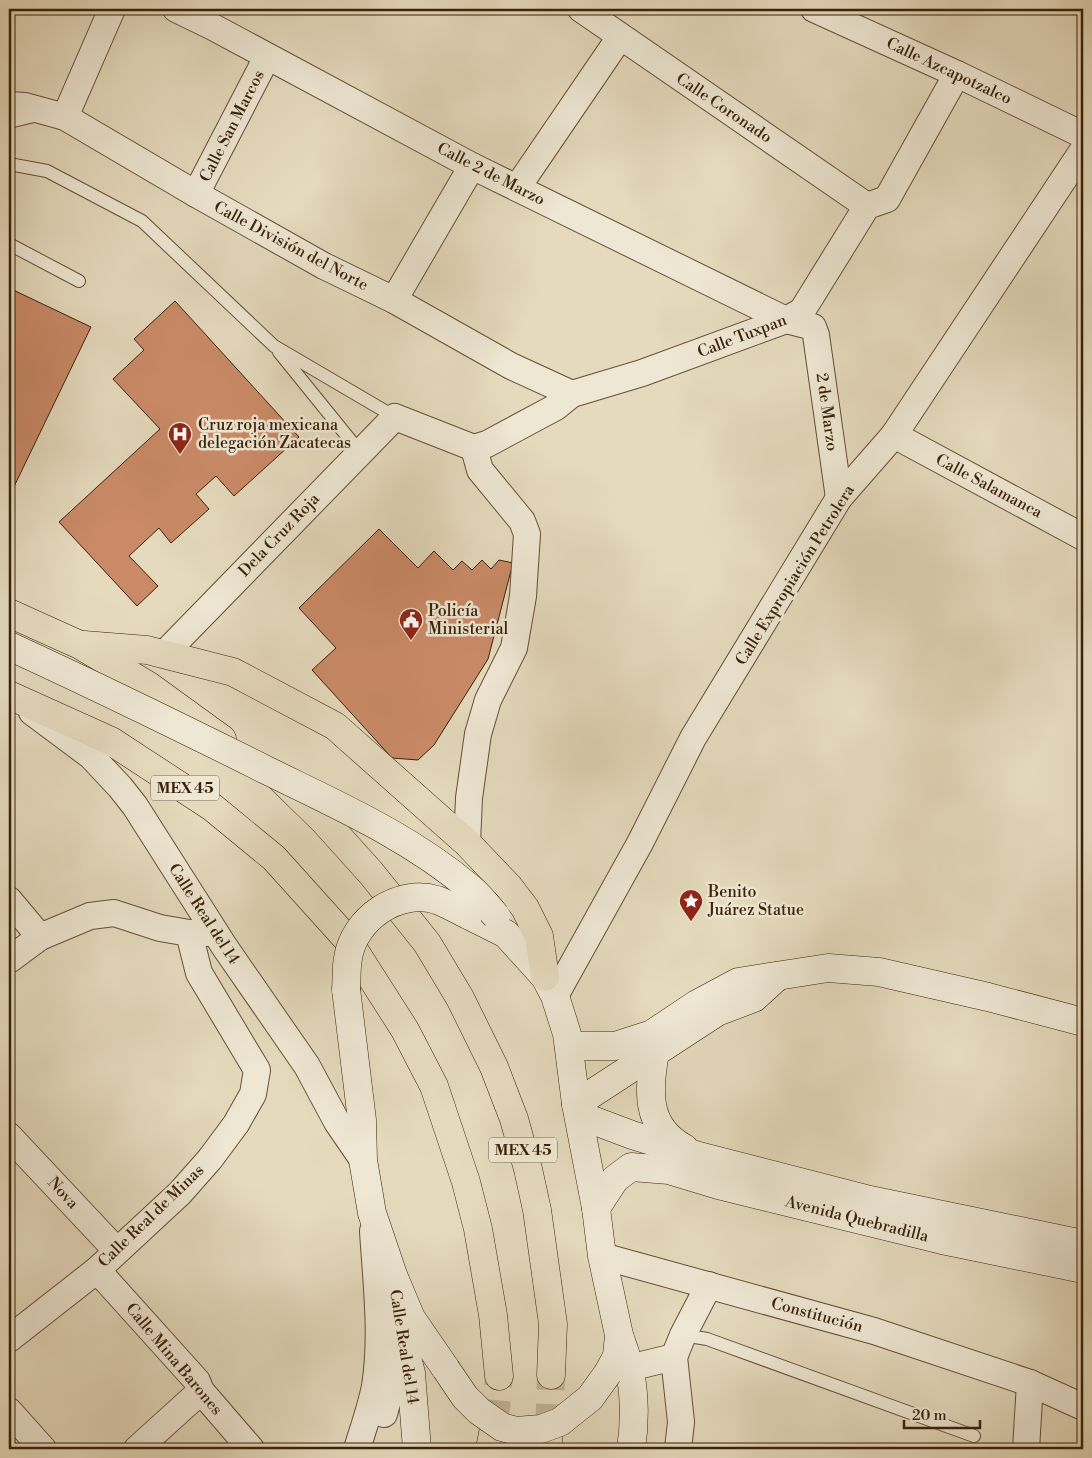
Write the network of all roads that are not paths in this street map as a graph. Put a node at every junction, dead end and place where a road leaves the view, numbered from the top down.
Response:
1 (112, 9) edge
2 (176, 9) edge
3 (581, 9) edge
4 (814, 9) edge
5 (620, 37) junction
6 (267, 57) junction
7 (957, 74) junction
8 (9, 105) edge
9 (57, 115) junction
10 (9, 122) edge
11 (1083, 135) edge
12 (1083, 150) edge
13 (9, 164) edge
14 (472, 166) junction
15 (517, 188) junction
16 (196, 194) junction
17 (867, 206) junction
18 (9, 244) edge
19 (79, 281) dead end
20 (394, 300) junction
21 (786, 320) junction
22 (813, 327) joint
23 (274, 346) junction
24 (572, 394) junction
25 (395, 417) junction
26 (894, 435) junction
27 (474, 448) junction
28 (360, 452) junction
29 (839, 498) junction
30 (1083, 536) edge
31 (9, 613) edge
32 (80, 645) junction
33 (9, 646) edge
34 (164, 654) junction
35 (10, 695) edge
36 (467, 843) junction
37 (9, 900) edge
38 (501, 925) junction
39 (190, 933) junction
40 (216, 934) junction
41 (40, 937) junction
42 (9, 960) edge
43 (779, 975) junction
44 (550, 987) junction
45 (1083, 1022) edge
46 (569, 1046) junction
47 (655, 1051) junction
48 (578, 1110) junction
49 (9, 1136) edge
50 (699, 1156) junction
51 (364, 1160) junction
52 (596, 1208) junction
53 (372, 1213) junction
54 (1083, 1244) edge
55 (117, 1251) junction
56 (602, 1256) junction
57 (1083, 1269) edge
58 (96, 1270) junction
59 (709, 1285) junction
60 (9, 1339) edge
61 (415, 1343) junction
62 (679, 1346) junction
63 (619, 1370) junction
64 (552, 1375) tunnel mouth
65 (499, 1376) tunnel mouth
66 (1030, 1383) junction
67 (201, 1391) junction
68 (1083, 1407) edge
69 (9, 1411) edge
70 (974, 1436) dead end
71 (43, 1449) edge
72 (137, 1449) edge
73 (252, 1449) edge
74 (357, 1449) edge
75 (371, 1449) edge
76 (417, 1449) edge
77 (631, 1449) edge
78 (678, 1449) edge
79 (1026, 1449) edge

1 - 9 street
2 - 6 street, Calle 2 de Marzo
3 - 5 street, Calle Coronado
4 - 7 street, Calle Azcapotzalco
5 - 15 street
5 - 17 street, Calle Coronado
6 - 14 street, Calle 2 de Marzo
6 - 16 street, Calle San Marcos
7 - 11 street, Calle Azcapotzalco
7 - 17 street
8 - 9 street, Calle División del Norte
9 - 10 lane
9 - 16 street, Calle División del Norte
12 - 26 street, Calle Expropiación Petrolera
13 - 23 lane
14 - 15 street, Calle 2 de Marzo
14 - 20 street
15 - 21 street, Calle 2 de Marzo
16 - 20 street, Calle División del Norte
17 - 21 street, Calle Tuxpan
18 - 19 lane
20 - 24 street, Calle División del Norte
21 - 22 street, Calle 2 de Marzo
21 - 24 street, Calle Tuxpan
22 - 29 street, 2 de Marzo
23 - 25 lane
23 - 28 lane
24 - 27 street, Calle Tuxpan
25 - 27 street
25 - 28 street, Dela Cruz Roja
26 - 29 street, Calle Expropiación Petrolera
26 - 30 street, Calle Salamanca
27 - 36 street
28 - 34 street, Dela Cruz Roja
29 - 44 street, Calle Expropiación Petrolera
31 - 32 main road, MEX 45
32 - 34 main road
32 - 64 main road, MEX 45
33 - 38 main road, bridge
34 - 36 main road
35 - 40 street, Calle Real del 14
35 - 65 main road, MEX 45
36 - 44 main road
37 - 41 street
38 - 44 main road
38 - 51 main road, bridge
39 - 40 street
39 - 41 street
39 - 55 street, Calle Real de Minas
40 - 51 street, Calle Real del 14
41 - 42 street
43 - 45 main road
43 - 46 main road
43 - 47 main road
44 - 46 main road
46 - 48 main road
47 - 48 main road
47 - 50 main road
48 - 50 main road, Avenida Quebradilla
48 - 52 main road
49 - 55 street, Nova
50 - 54 main road, Avenida Quebradilla
51 - 53 main road
52 - 56 main road
52 - 57 main road, Avenida Quebradilla
53 - 61 main road
53 - 74 street
55 - 58 street, Calle Real de Minas
56 - 59 street, Constitución
56 - 63 main road
58 - 60 street, Calle Real de Minas
58 - 67 street, Calle Mina Barones
59 - 62 street
59 - 66 street, Constitución
61 - 63 main road, bridge
61 - 75 street
61 - 76 main road, Calle Real del 14
62 - 63 street
62 - 70 lane
62 - 78 street
63 - 77 main road
66 - 68 street, Constitución
66 - 79 street
67 - 72 street
67 - 73 street, Calle Mina Barones
69 - 71 street

